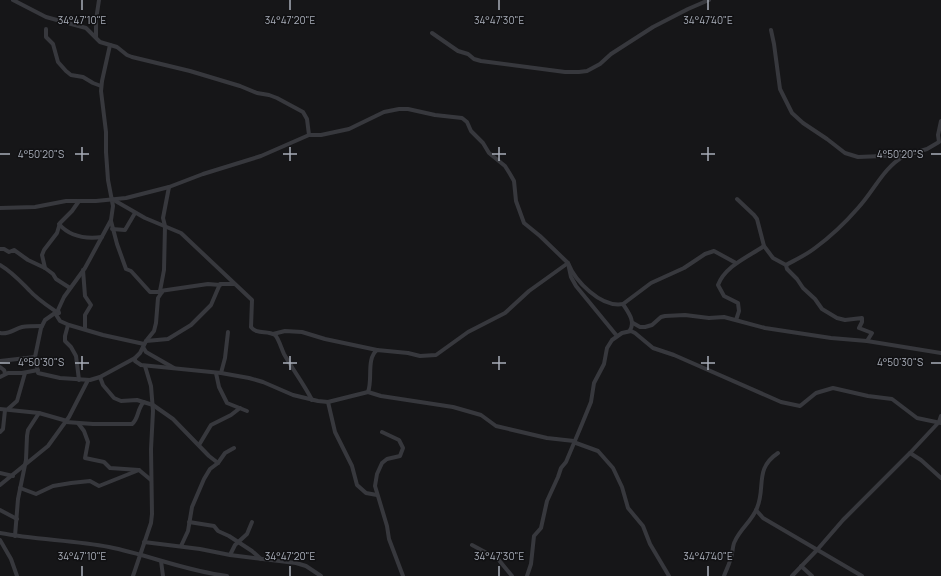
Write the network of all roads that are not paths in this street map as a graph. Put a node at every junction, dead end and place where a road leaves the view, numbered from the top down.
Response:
1 (13, 0) edge
2 (99, 0) edge
3 (709, 0) edge
4 (46, 29) dead end
5 (770, 30) dead end
6 (432, 33) dead end
7 (96, 37) junction
8 (110, 45) junction
9 (101, 86) junction
10 (941, 121) edge
11 (309, 135) junction
12 (906, 154) junction
13 (169, 187) junction
14 (112, 199) junction
15 (738, 199) dead end
16 (79, 201) junction
17 (0, 208) edge
18 (135, 213) junction
19 (111, 220) junction
20 (59, 224) junction
21 (165, 226) junction
22 (112, 228) junction
23 (102, 237) junction
24 (764, 246) junction
25 (0, 250) edge
26 (0, 261) edge
27 (568, 263) junction
28 (736, 263) junction
29 (0, 265) edge
30 (786, 265) junction
31 (45, 268) junction
32 (9, 270) junction
33 (83, 270) junction
34 (234, 284) junction
35 (220, 285) junction
36 (70, 288) junction
37 (161, 292) junction
38 (622, 304) junction
39 (57, 313) junction
40 (736, 320) junction
41 (633, 323) junction
42 (68, 325) junction
43 (42, 326) junction
44 (85, 329) junction
45 (631, 331) junction
46 (0, 332) edge
47 (228, 332) dead end
48 (273, 334) junction
49 (618, 336) junction
50 (868, 341) junction
51 (144, 344) junction
52 (377, 350) junction
53 (941, 353) edge
54 (35, 357) junction
55 (135, 358) junction
56 (0, 360) edge
57 (145, 366) junction
58 (0, 367) edge
59 (175, 368) junction
60 (38, 370) junction
61 (5, 373) junction
62 (25, 373) junction
63 (218, 373) junction
64 (0, 377) edge
65 (100, 377) junction
66 (79, 380) junction
67 (88, 380) junction
68 (368, 392) junction
69 (312, 400) junction
70 (144, 402) junction
71 (328, 402) junction
72 (152, 405) junction
73 (240, 408) junction
74 (0, 409) edge
75 (6, 410) junction
76 (247, 411) dead end
77 (39, 413) junction
78 (941, 416) edge
79 (66, 421) junction
80 (940, 422) edge
81 (78, 423) junction
82 (0, 432) edge
83 (382, 432) dead end
84 (574, 441) junction
85 (199, 445) junction
86 (234, 448) dead end
87 (778, 453) dead end
88 (910, 453) junction
89 (218, 463) junction
90 (25, 466) junction
91 (139, 470) junction
92 (0, 473) edge
93 (12, 476) junction
94 (941, 478) edge
95 (151, 480) junction
96 (0, 485) edge
97 (20, 488) junction
98 (377, 495) junction
99 (0, 510) edge
100 (756, 510) junction
101 (17, 519) junction
102 (190, 522) junction
103 (252, 522) dead end
104 (0, 533) edge
105 (15, 536) junction
106 (0, 540) edge
107 (144, 542) junction
108 (237, 542) junction
109 (472, 545) dead end
110 (180, 546) junction
111 (817, 550) junction
112 (140, 555) junction
113 (230, 555) junction
114 (161, 560) junction
115 (261, 560) junction
116 (801, 566) junction
117 (17, 576) edge
118 (133, 576) edge
119 (163, 576) edge
120 (227, 576) edge
121 (321, 576) edge
122 (402, 576) edge
123 (512, 576) edge
124 (527, 576) edge
125 (668, 576) edge
126 (724, 576) edge
127 (792, 576) edge
128 (812, 576) edge
129 (862, 576) edge

1 - 7 street
2 - 7 street
3 - 6 street
4 - 9 street
5 - 12 street
7 - 8 street
8 - 9 street
8 - 11 street
9 - 14 street
10 - 12 street
11 - 13 street
11 - 27 street
12 - 30 street
13 - 14 street
13 - 21 street
14 - 16 street
14 - 18 street
14 - 19 street
15 - 24 street
16 - 17 street
16 - 20 street
18 - 21 street
18 - 22 street
19 - 22 street
19 - 23 street
20 - 23 street
20 - 31 street
21 - 34 street
21 - 37 street
22 - 37 street
23 - 33 street
24 - 28 street
24 - 30 street
25 - 31 street
26 - 32 street
27 - 38 street
27 - 49 street
27 - 52 street
28 - 38 street
28 - 40 street
29 - 32 street
30 - 50 street
31 - 36 street
32 - 39 street
33 - 36 street
33 - 44 street
34 - 35 street
34 - 48 street
35 - 37 street
35 - 51 street
36 - 39 street
37 - 51 street
38 - 41 street
39 - 42 street
39 - 43 street
40 - 41 street
40 - 50 street
41 - 45 street
42 - 44 street
42 - 66 street
43 - 46 street
43 - 54 street
44 - 51 street
45 - 49 street
45 - 80 street
47 - 63 street
48 - 52 street
48 - 69 street
49 - 84 street
50 - 53 street
51 - 55 street
51 - 59 street
52 - 68 street
54 - 56 street
54 - 60 street
55 - 57 street
55 - 65 street
57 - 59 street
57 - 72 street
58 - 61 street
59 - 63 street
60 - 62 street
60 - 66 street
61 - 62 street
61 - 64 street
62 - 75 street
63 - 69 street
63 - 73 street
65 - 67 street
65 - 70 street
66 - 67 street
67 - 79 street
68 - 71 street
68 - 84 street
69 - 71 street
70 - 72 street
70 - 81 street
71 - 98 street
72 - 85 street
72 - 95 street
73 - 76 street
73 - 85 street
74 - 75 street
75 - 77 street
75 - 82 street
77 - 79 street
77 - 90 street
78 - 80 street
79 - 81 street
79 - 90 street
80 - 88 street
81 - 91 street
83 - 98 street
84 - 124 street
84 - 125 street
85 - 89 street
86 - 89 street
87 - 100 street
88 - 94 street
88 - 111 street
89 - 102 street
90 - 93 street
90 - 97 street
91 - 95 street
91 - 97 street
92 - 93 street
93 - 96 street
95 - 107 street
97 - 101 street
98 - 122 street
99 - 101 street
100 - 111 street
100 - 126 street
101 - 105 street
102 - 108 street
102 - 110 street
103 - 108 street
104 - 105 street
105 - 112 street
106 - 117 street
107 - 110 street
107 - 112 street
108 - 113 street
108 - 115 street
109 - 123 street
110 - 113 street
111 - 116 street
111 - 129 street
112 - 114 street
112 - 118 street
113 - 115 street
114 - 119 street
114 - 120 street
115 - 121 street
116 - 127 street
116 - 128 street

